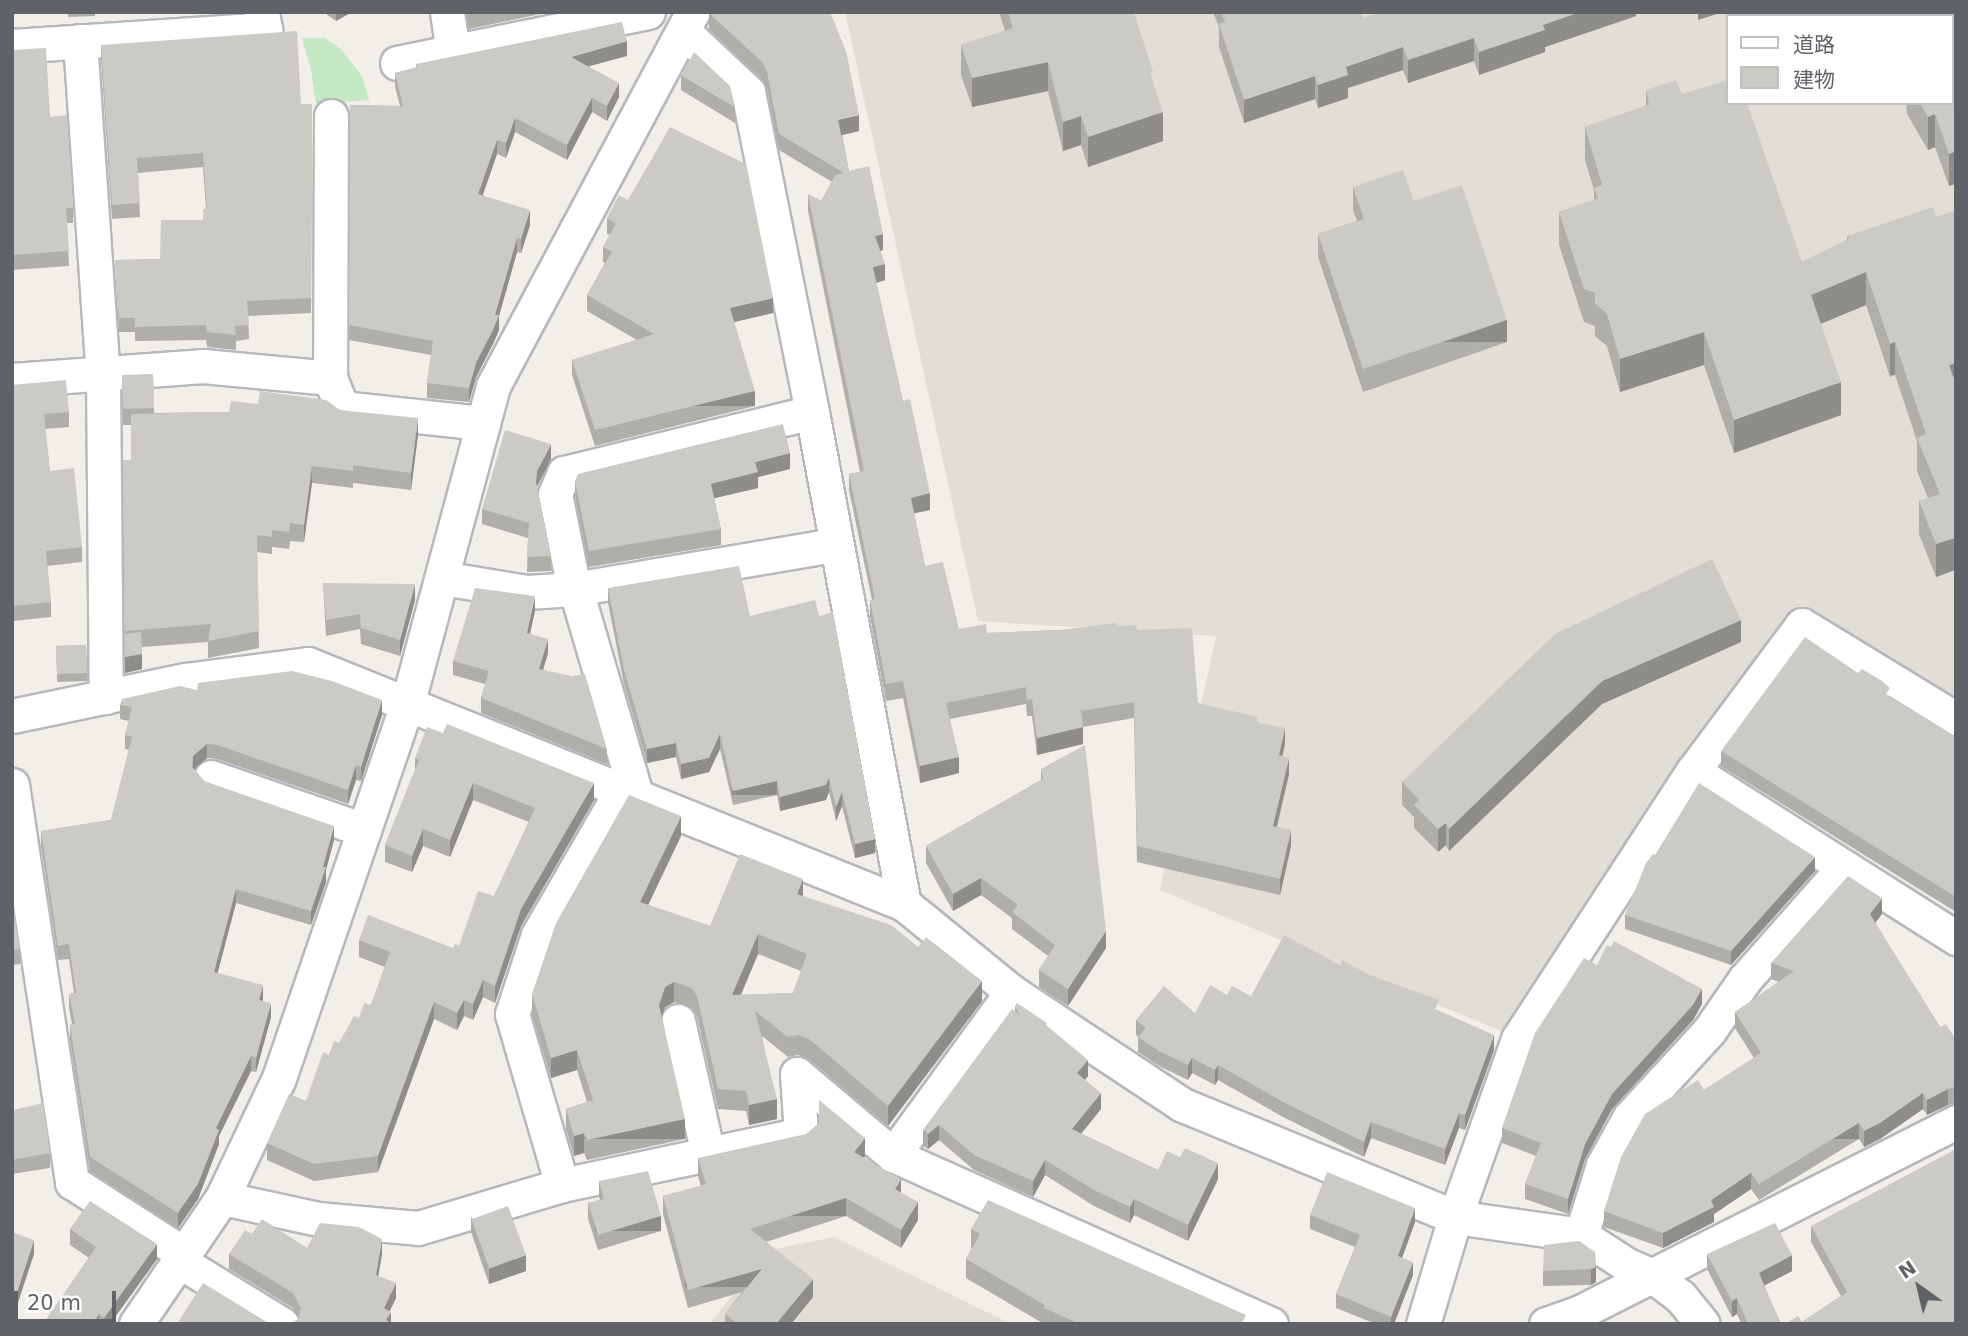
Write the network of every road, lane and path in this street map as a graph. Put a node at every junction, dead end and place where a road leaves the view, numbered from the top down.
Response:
1 (262, 12) edge
2 (447, 12) edge
3 (648, 12) edge
4 (688, 21) edge
5 (80, 41) junction
6 (12, 46) edge
7 (453, 52) junction
8 (397, 63) dead end
9 (331, 116) dead end
10 (103, 375) junction
11 (330, 378) junction
12 (12, 380) edge
13 (812, 412) junction
14 (483, 424) junction
15 (835, 545) junction
16 (442, 578) junction
17 (574, 588) junction
18 (106, 697) junction
19 (407, 705) junction
20 (12, 716) edge
21 (1956, 719) edge
22 (1693, 771) junction
23 (211, 777) dead end
24 (12, 785) edge
25 (629, 794) junction
26 (364, 830) junction
27 (1844, 867) junction
28 (904, 904) junction
29 (1956, 938) edge
30 (1012, 992) junction
31 (678, 1021) dead end
32 (1956, 1122) edge
33 (708, 1154) junction
34 (893, 1154) junction
35 (562, 1185) junction
36 (222, 1198) junction
37 (1455, 1217) junction
38 (1581, 1235) junction
39 (182, 1258) junction
40 (1653, 1276) junction
41 (136, 1324) edge
42 (282, 1324) edge
43 (1271, 1324) edge
44 (1423, 1324) edge
45 (1546, 1324) edge
46 (1703, 1324) edge

1 - 5 street
2 - 7 street
3 - 7 street
4 - 13 street
4 - 14 street
5 - 6 street
5 - 10 street
7 - 8 street
9 - 11 street
10 - 11 street
10 - 12 street
10 - 18 street
11 - 14 street
13 - 15 street
13 - 17 street
14 - 16 street
15 - 17 street
15 - 28 street
16 - 17 street
16 - 19 street
17 - 25 street
18 - 19 street
18 - 20 street
19 - 25 street
19 - 26 street
21 - 22 street
22 - 27 street
22 - 37 street
23 - 26 street
24 - 39 street
25 - 28 street
25 - 35 street
26 - 36 street
27 - 29 street
27 - 38 street
28 - 30 street
30 - 34 street
30 - 37 street
31 - 33 street
32 - 40 street
33 - 34 street
33 - 35 street
34 - 43 street
35 - 36 street
36 - 39 street
37 - 38 street
37 - 44 street
38 - 40 street
39 - 41 street
39 - 42 street
40 - 45 street
40 - 46 street

